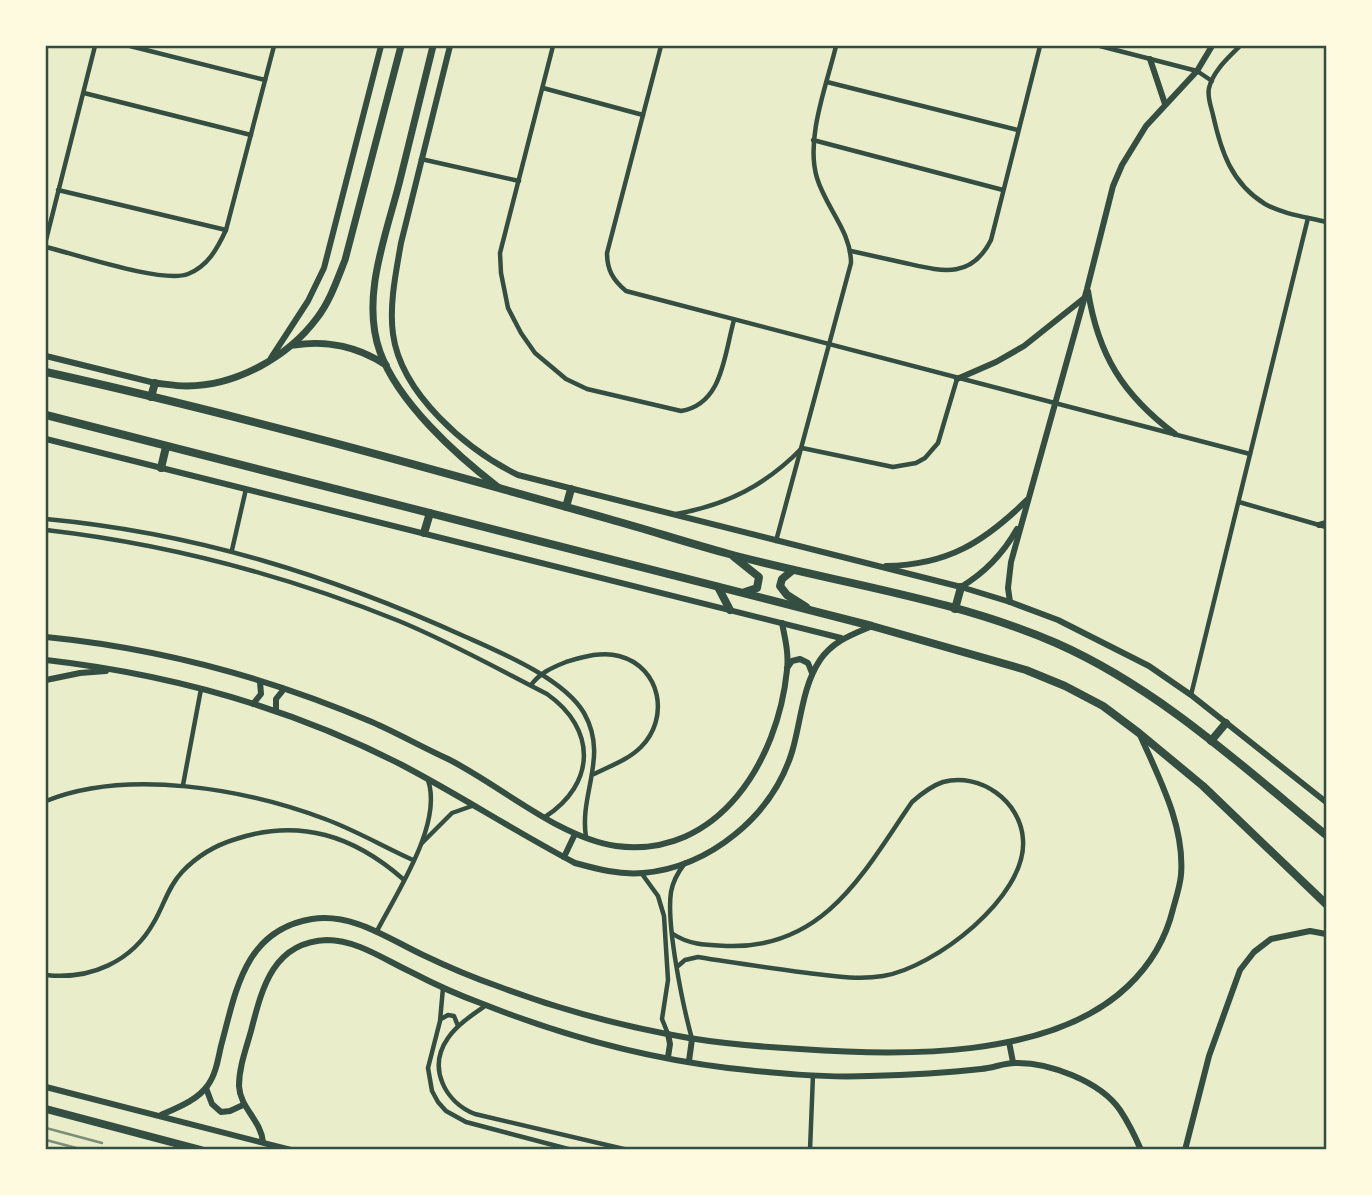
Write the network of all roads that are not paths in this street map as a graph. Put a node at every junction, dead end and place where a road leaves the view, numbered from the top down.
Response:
1 (95, 46) edge
2 (130, 46) edge
3 (274, 46) edge
4 (381, 46) edge
5 (401, 46) edge
6 (433, 46) edge
7 (450, 46) edge
8 (554, 46) edge
9 (661, 46) edge
10 (836, 46) edge
11 (1040, 46) edge
12 (1100, 46) edge
13 (1212, 46) edge
14 (1240, 46) edge
15 (1116, 48) edge
16 (1150, 59) junction
17 (1196, 71) junction
18 (265, 80) junction
19 (1212, 81) junction
20 (827, 82) junction
21 (543, 88) junction
22 (84, 93) junction
23 (1165, 104) junction
24 (643, 115) junction
25 (1018, 130) junction
26 (251, 135) junction
27 (813, 140) junction
28 (421, 159) junction
29 (519, 181) junction
30 (58, 190) junction
31 (1003, 190) junction
32 (1307, 218) junction
33 (1326, 222) edge
34 (226, 230) junction
35 (46, 240) edge
36 (46, 247) edge
37 (850, 251) junction
38 (1087, 289) junction
39 (1085, 298) junction
40 (734, 320) junction
41 (294, 345) junction
42 (830, 345) junction
43 (46, 356) edge
44 (271, 359) junction
45 (386, 366) junction
46 (46, 372) edge
47 (957, 379) junction
48 (155, 383) junction
49 (151, 397) junction
50 (1055, 404) junction
51 (46, 415) edge
52 (1175, 434) junction
53 (46, 439) edge
54 (166, 447) junction
55 (802, 448) junction
56 (1250, 454) junction
57 (161, 468) junction
58 (247, 488) junction
59 (571, 488) junction
60 (501, 489) junction
61 (1028, 499) junction
62 (1238, 502) junction
63 (566, 507) junction
64 (430, 513) junction
65 (673, 515) junction
66 (46, 519) edge
67 (1021, 521) junction
68 (1319, 525) joint
69 (1326, 525) edge
70 (46, 530) edge
71 (148, 533) junction
72 (424, 533) junction
73 (776, 541) junction
74 (146, 545) junction
75 (232, 550) junction
76 (729, 554) junction
77 (877, 566) junction
78 (793, 570) junction
79 (718, 587) junction
80 (961, 587) junction
81 (738, 592) junction
82 (1010, 601) junction
83 (955, 609) junction
84 (730, 610) junction
85 (813, 611) junction
86 (782, 623) junction
87 (872, 626) junction
88 (46, 637) edge
89 (841, 638) junction
90 (46, 660) edge
91 (787, 668) junction
92 (116, 670) junction
93 (539, 674) junction
94 (812, 675) junction
95 (46, 680) edge
96 (260, 682) junction
97 (531, 685) junction
98 (201, 688) junction
99 (284, 689) junction
100 (1191, 695) junction
101 (253, 704) junction
102 (276, 711) junction
103 (1226, 723) junction
104 (1139, 733) junction
105 (1211, 741) junction
106 (593, 774) junction
107 (428, 780) junction
108 (183, 785) junction
109 (46, 801) edge
110 (1326, 802) edge
111 (473, 806) junction
112 (545, 817) junction
113 (575, 834) junction
114 (1326, 835) edge
115 (586, 838) junction
116 (421, 844) junction
117 (564, 857) junction
118 (413, 860) junction
119 (685, 862) junction
120 (642, 873) junction
121 (403, 880) junction
122 (1326, 904) edge
123 (377, 931) junction
124 (673, 934) junction
125 (1326, 934) edge
126 (678, 966) junction
127 (46, 975) edge
128 (443, 988) junction
129 (485, 1006) junction
130 (440, 1021) junction
131 (458, 1027) junction
132 (668, 1034) junction
133 (692, 1039) junction
134 (1009, 1041) junction
135 (668, 1057) junction
136 (689, 1062) junction
137 (1013, 1062) junction
138 (813, 1075) junction
139 (46, 1087) edge
140 (206, 1088) junction
141 (243, 1105) junction
142 (46, 1109) edge
143 (161, 1115) junction
144 (263, 1142) junction
145 (201, 1150) edge
146 (291, 1150) edge
147 (572, 1150) edge
148 (628, 1150) edge
149 (810, 1150) edge
150 (1141, 1150) edge
151 (1185, 1150) edge

1 - 22 street
2 - 18 street
3 - 18 street
4 - 44 street
5 - 41 main road
6 - 45 main road
7 - 28 street
8 - 21 street
9 - 24 street
10 - 20 street
11 - 25 street
12 - 15 street
13 - 17 street
14 - 19 street
15 - 16 street
16 - 17 street
16 - 23 street
17 - 19 street
17 - 23 street
18 - 26 street
19 - 32 street
20 - 25 street
20 - 27 street
21 - 24 street
21 - 29 street
22 - 26 street
22 - 30 street
23 - 38 street
24 - 40 street
25 - 31 street
26 - 34 street
27 - 31 street
27 - 37 street
28 - 29 street
28 - 59 street
29 - 40 street
30 - 34 street
30 - 35 street
31 - 37 street
32 - 33 street
32 - 56 street
34 - 36 street
37 - 42 street
38 - 39 street
38 - 52 street
39 - 47 street
39 - 50 street
40 - 42 street
41 - 44 main road
41 - 45 main road
42 - 47 street
42 - 55 street
43 - 48 street
44 - 48 main road
45 - 60 main road
46 - 49 main road
47 - 50 street
47 - 55 street
48 - 49 main road
49 - 60 main road
50 - 52 street
50 - 61 street
51 - 54 main road
52 - 56 street
53 - 57 street
54 - 57 main road
54 - 64 main road
55 - 65 street
55 - 73 street
56 - 62 street
57 - 58 street
58 - 72 street
58 - 75 street
59 - 63 main road
59 - 65 street
60 - 63 main road
61 - 67 street
61 - 77 street
62 - 68 street
62 - 100 street
63 - 76 main road
64 - 72 main road
64 - 79 main road
65 - 73 street
66 - 71 street
67 - 80 street
67 - 82 street
68 - 69 street
70 - 74 street
71 - 74 street
71 - 75 street
72 - 84 street
73 - 77 street
74 - 97 street
75 - 93 street
76 - 78 main road
76 - 81 main road
77 - 80 street
78 - 83 main road
78 - 85 main road
79 - 81 main road
79 - 84 main road
80 - 82 street
80 - 83 main road
81 - 85 main road
82 - 100 street
83 - 105 main road
84 - 86 street
85 - 87 main road
86 - 89 street
86 - 91 street
87 - 89 street
87 - 104 main road
88 - 96 street
89 - 94 street
90 - 92 street
91 - 94 street
91 - 115 street
92 - 95 street
92 - 98 street
93 - 97 street
93 - 106 street
93 - 106 street
94 - 119 street
96 - 99 street
96 - 101 street
97 - 112 street
98 - 101 street
98 - 108 street
99 - 102 street
99 - 112 street
100 - 103 street
101 - 102 street
102 - 107 street
103 - 105 main road
103 - 110 street
104 - 122 main road
104 - 134 street
105 - 114 main road
106 - 115 street
107 - 111 street
107 - 116 street
108 - 109 street
108 - 118 street
111 - 116 street
111 - 117 street
112 - 113 street
113 - 115 street
113 - 117 street
116 - 118 street
117 - 120 street
118 - 121 street
119 - 120 street
119 - 124 street
120 - 132 street
121 - 123 street
121 - 127 street
123 - 132 street
123 - 140 street
124 - 126 street
124 - 126 street
125 - 151 street
126 - 133 street
128 - 129 street
128 - 130 street
128 - 141 street
129 - 131 street
129 - 135 street
130 - 131 street
130 - 147 street
131 - 148 street
132 - 133 street
132 - 135 street
133 - 134 street
133 - 136 street
134 - 137 street
135 - 136 street
136 - 138 street
137 - 138 street
137 - 150 street
138 - 149 street
139 - 143 street
140 - 141 street
140 - 143 street
141 - 144 street
142 - 145 main road
143 - 144 street
144 - 146 street

